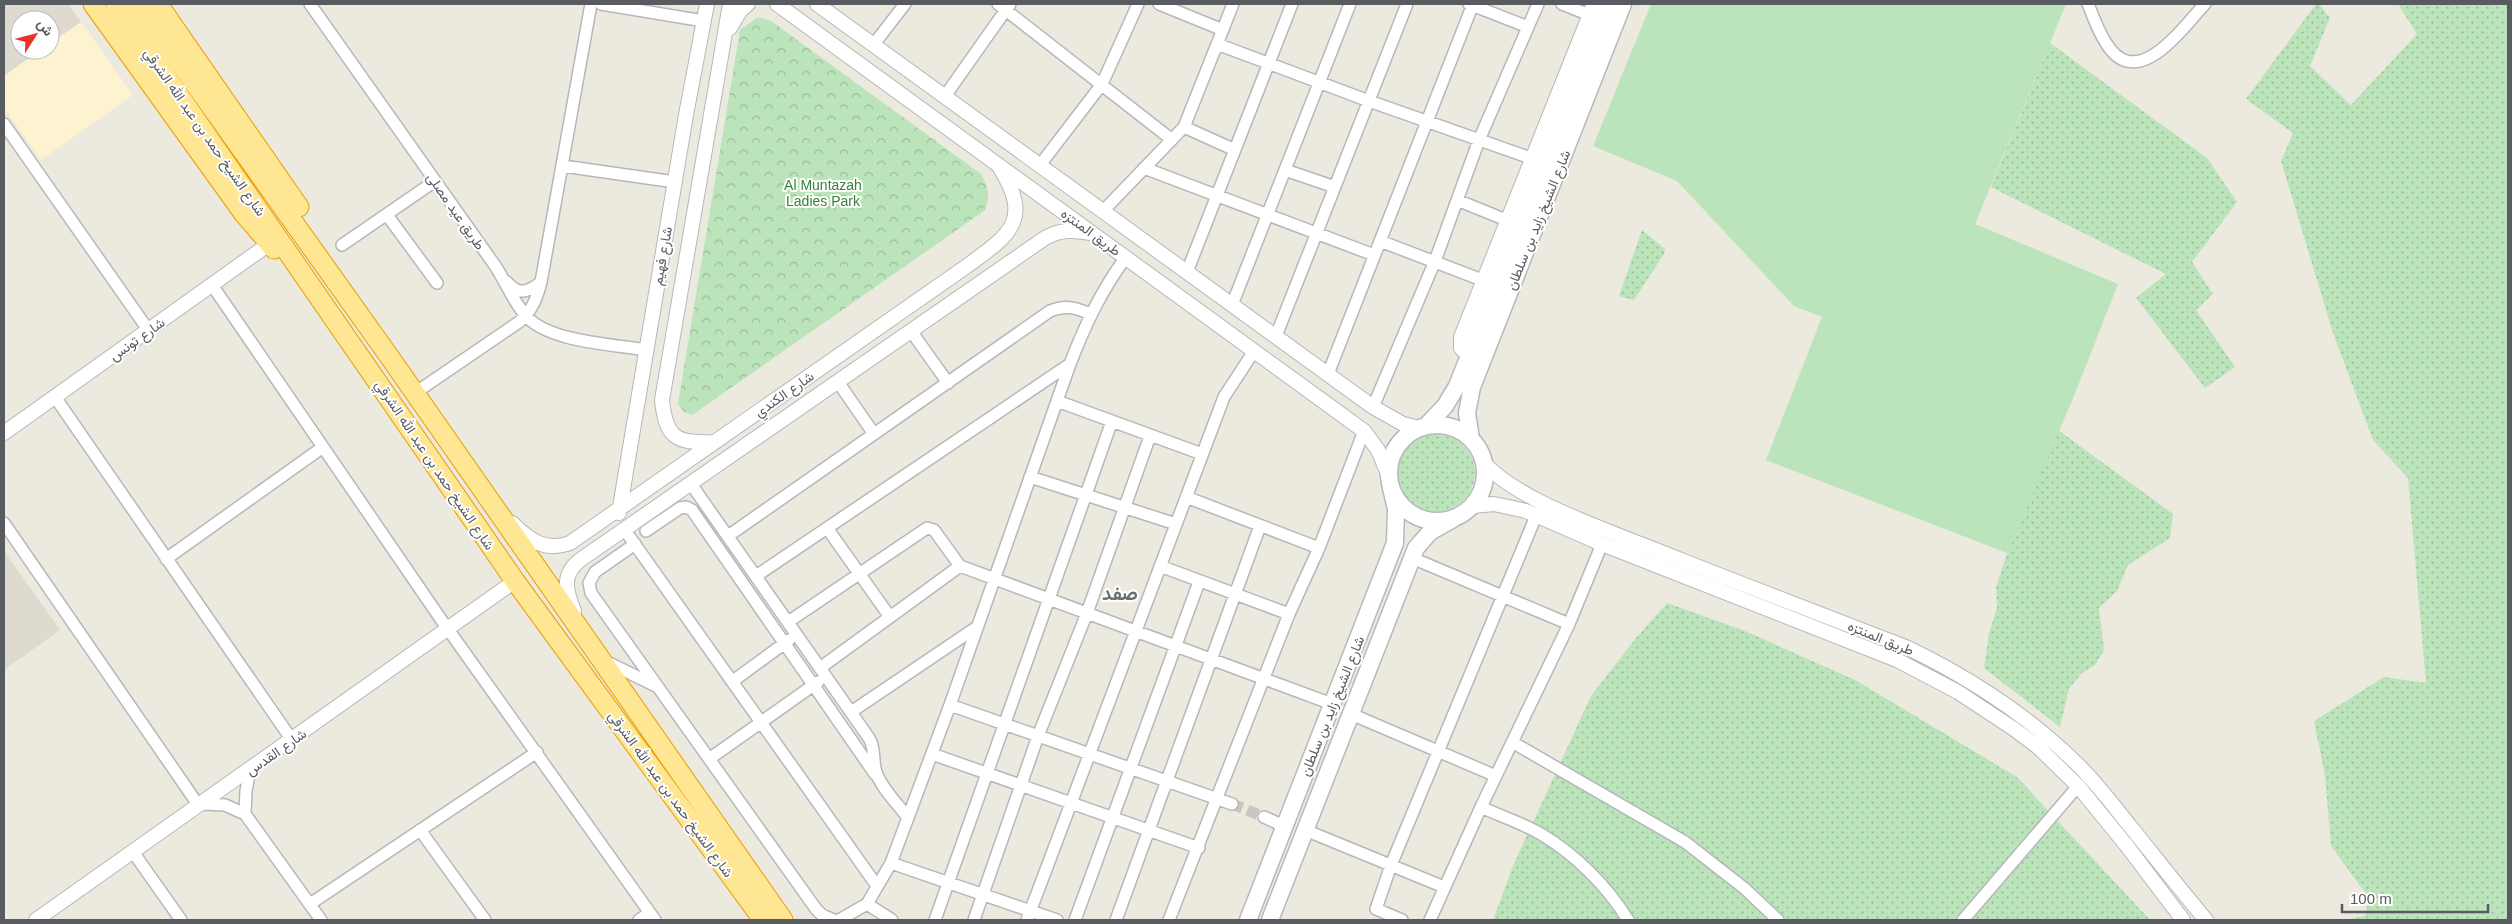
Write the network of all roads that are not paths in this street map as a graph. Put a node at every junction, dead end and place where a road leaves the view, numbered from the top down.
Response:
1 (93, 4) edge
2 (116, 4) edge
3 (138, 4) edge
4 (158, 4) edge
5 (310, 4) edge
6 (591, 4) edge
7 (601, 4) edge
8 (707, 4) edge
9 (730, 4) edge
10 (748, 4) edge
11 (777, 4) edge
12 (817, 4) edge
13 (905, 4) edge
14 (1138, 4) edge
15 (1159, 4) edge
16 (1233, 4) edge
17 (1292, 4) edge
18 (1350, 4) edge
19 (1407, 4) edge
20 (1471, 4) edge
21 (1538, 4) edge
22 (1562, 4) edge
23 (1608, 4) edge
24 (1623, 4) edge
25 (2088, 4) edge
26 (2205, 4) edge
27 (1005, 6) edge
28 (830, 13) junction
29 (1595, 13) edge
30 (704, 20) junction
31 (1528, 27) junction
32 (815, 30) junction
33 (1223, 30) junction
34 (874, 44) junction
35 (1217, 44) junction
36 (697, 52) junction
37 (722, 53) junction
38 (1269, 63) junction
39 (1320, 82) junction
40 (1102, 84) junction
41 (945, 96) junction
42 (1369, 101) junction
43 (1427, 122) junction
44 (4, 124) edge
45 (1184, 127) junction
46 (1172, 139) junction
47 (1479, 140) junction
48 (1235, 150) junction
49 (1539, 160) junction
50 (995, 162) junction
51 (563, 166) junction
52 (1040, 166) junction
53 (1144, 168) junction
54 (1285, 170) junction
55 (436, 181) junction
56 (675, 182) junction
57 (1335, 187) junction
58 (1217, 195) junction
59 (1457, 200) junction
60 (1103, 211) junction
61 (387, 215) junction
62 (1267, 216) junction
63 (1514, 223) junction
64 (1093, 233) junction
65 (1316, 233) junction
66 (1380, 241) junction
67 (269, 244) junction
68 (342, 245) dead end
69 (1374, 255) junction
70 (1126, 257) junction
71 (1435, 261) junction
72 (1187, 272) junction
73 (502, 277) junction
74 (541, 282) junction
75 (437, 283) dead end
76 (1490, 283) junction
77 (212, 286) junction
78 (320, 297) junction
79 (1232, 305) junction
80 (1090, 314) junction
81 (526, 316) junction
82 (149, 330) junction
83 (911, 332) junction
84 (1276, 336) junction
85 (646, 350) junction
86 (1254, 351) junction
87 (391, 359) junction
88 (1070, 364) junction
89 (1328, 374) junction
90 (838, 382) junction
91 (948, 383) junction
92 (414, 393) junction
93 (55, 397) junction
94 (1057, 401) junction
95 (1373, 407) junction
96 (1112, 421) junction
97 (740, 425) junction
98 (1422, 427) junction
99 (1364, 431) junction
100 (4, 433) edge
101 (874, 434) junction
102 (1150, 436) junction
103 (1471, 439) junction
104 (714, 442) junction
105 (751, 443) junction
106 (323, 447) junction
107 (1202, 454) junction
108 (1483, 462) junction
109 (1030, 477) junction
110 (1390, 481) junction
111 (691, 484) junction
112 (1086, 495) junction
113 (1186, 497) junction
114 (494, 506) junction
115 (1472, 506) junction
116 (1124, 507) junction
117 (620, 508) junction
118 (1536, 516) junction
119 (1453, 519) junction
120 (4, 523) edge
121 (1176, 524) junction
122 (1260, 526) junction
123 (826, 528) junction
124 (624, 529) junction
125 (646, 531) dead end
126 (728, 536) junction
127 (635, 544) junction
128 (1602, 544) junction
129 (1319, 548) junction
130 (1412, 558) junction
131 (166, 559) junction
132 (960, 566) junction
133 (1160, 566) junction
134 (859, 574) junction
135 (756, 576) junction
136 (995, 577) junction
137 (515, 581) junction
138 (1199, 582) junction
139 (1235, 596) junction
140 (1503, 596) junction
141 (1049, 598) junction
142 (1087, 613) junction
143 (1289, 614) junction
144 (890, 617) junction
145 (788, 622) junction
146 (1569, 624) junction
147 (977, 627) junction
148 (448, 629) junction
149 (1136, 631) junction
150 (583, 635) junction
151 (797, 635) junction
152 (784, 644) junction
153 (1175, 646) junction
154 (600, 659) junction
155 (1211, 660) junction
156 (823, 672) junction
157 (1265, 678) junction
158 (733, 681) junction
159 (657, 686) junction
160 (812, 686) junction
161 (1332, 704) junction
162 (950, 705) junction
163 (851, 712) junction
164 (1351, 714) junction
165 (761, 722) junction
166 (1004, 724) junction
167 (1038, 736) junction
168 (292, 740) junction
169 (1512, 742) junction
170 (537, 752) junction
171 (1438, 752) junction
172 (932, 754) junction
173 (1089, 754) junction
174 (709, 759) junction
175 (1130, 768) junction
176 (250, 769) junction
177 (987, 773) junction
178 (1496, 776) junction
179 (878, 778) junction
180 (1167, 781) junction
181 (1020, 785) junction
182 (2078, 786) junction
183 (1218, 799) junction
184 (1071, 803) junction
185 (1232, 804) tunnel mouth
186 (201, 805) junction
187 (1481, 807) junction
188 (245, 814) junction
189 (1264, 817) tunnel mouth
190 (908, 818) junction
191 (1112, 818) junction
192 (1284, 826) junction
193 (420, 830) junction
194 (1149, 830) junction
195 (1305, 830) junction
196 (1199, 848) junction
197 (133, 852) junction
198 (891, 863) junction
199 (1390, 865) junction
200 (948, 882) junction
201 (877, 886) junction
202 (1444, 887) junction
203 (983, 894) junction
204 (310, 904) junction
205 (867, 904) junction
206 (1029, 916) edge
207 (653, 917) edge
208 (36, 920) edge
209 (181, 920) edge
210 (321, 920) edge
211 (485, 920) edge
212 (639, 920) edge
213 (763, 920) edge
214 (782, 920) edge
215 (833, 920) edge
216 (892, 920) edge
217 (935, 920) edge
218 (974, 920) edge
219 (1057, 920) edge
220 (1075, 920) edge
221 (1116, 920) edge
222 (1170, 920) edge
223 (1248, 920) edge
224 (1270, 920) edge
225 (1402, 920) edge
226 (1430, 920) edge
227 (1628, 920) edge
228 (1778, 920) edge
229 (1963, 920) edge
230 (2183, 920) edge
231 (2206, 920) edge

1 - 67 highway
2 - 78 highway, شارع الشيخ حمد بن عبد الله الشرقي
3 - 87 highway, شارع الشيخ حمد بن عبد الله الشرقي
4 - 87 highway
5 - 55 street, طريق عيد مصلى
6 - 51 street
7 - 30 street
8 - 30 street, شارع فهيم
9 - 37 street, شارع فهيم
10 - 37 street
11 - 32 street, طريق المنتزه
12 - 28 street, طريق المنتزه
13 - 34 street
14 - 40 street
15 - 33 street
16 - 33 street
17 - 38 street
18 - 39 street
19 - 42 street
20 - 31 street
20 - 43 street
21 - 31 street
22 - 29 street
23 - 29 main road, شارع الشيخ زايد بن سلطان
24 - 103 main road, شارع الشيخ زايد بن سلطان
25 - 26 street
27 - 40 street
27 - 41 street
28 - 32 street
28 - 34 street, طريق المنتزه
29 - 49 main road, شارع الشيخ زايد بن سلطان
30 - 36 street, شارع فهيم
31 - 47 street
32 - 50 street, طريق المنتزه
33 - 35 street
34 - 41 street, طريق المنتزه
35 - 38 street
35 - 45 street
36 - 37 street
36 - 56 street, شارع فهيم
37 - 104 street, شارع فهيم
38 - 39 street
38 - 48 street
39 - 42 street
39 - 54 street
40 - 46 street
40 - 52 street
41 - 52 street, طريق المنتزه
42 - 43 street
42 - 57 street
43 - 47 street
43 - 66 street
44 - 82 street
45 - 46 street
45 - 48 street
46 - 53 street
47 - 49 street
47 - 59 street
48 - 58 street
49 - 63 main road, شارع الشيخ زايد بن سلطان
50 - 64 street, طريق المنتزه
50 - 97 street, شارع الكندي
51 - 56 street
51 - 74 street
52 - 60 street, طريق المنتزه
53 - 58 street
53 - 60 street
54 - 57 street
54 - 62 street
55 - 61 street
55 - 73 street, طريق عيد مصلى
56 - 85 street, شارع فهيم
57 - 65 street
58 - 62 street
58 - 72 street
59 - 63 street
59 - 71 street
60 - 72 street, طريق المنتزه
61 - 68 street
61 - 75 street
62 - 65 street
62 - 79 street
63 - 76 main road, شارع الشيخ زايد بن سلطان
64 - 70 street, طريق المنتزه
64 - 83 street, شارع الكندي
65 - 69 street
65 - 84 street
66 - 69 street
66 - 71 street
67 - 77 street, شارع تونس
67 - 78 highway
69 - 89 street
70 - 80 street
70 - 86 street, طريق المنتزه
71 - 76 street
71 - 95 street
72 - 79 street, طريق المنتزه
73 - 74 street
73 - 81 street, طريق عيد مصلى
74 - 81 street
76 - 98 main road, شارع الشيخ زايد بن سلطان
77 - 82 street, شارع تونس
77 - 106 street
78 - 137 highway, شارع الشيخ حمد بن عبد الله الشرقي
79 - 84 street, طريق المنتزه
80 - 88 street
80 - 91 street
81 - 85 street, طريق عيد مصلى
81 - 92 street
82 - 93 street, شارع تونس
83 - 90 street, شارع الكندي
83 - 91 street
84 - 89 street, طريق المنتزه
85 - 117 street, شارع فهيم
86 - 99 street, طريق المنتزه
86 - 107 street
87 - 92 highway, شارع الشيخ حمد بن عبد الله الشرقي
88 - 94 street
88 - 123 street
89 - 95 street, طريق المنتزه
90 - 101 street
90 - 105 street, شارع الكندي
91 - 101 street
92 - 114 highway, شارع الشيخ حمد بن عبد الله الشرقي
93 - 100 street, شارع تونس
93 - 131 street
94 - 96 street
94 - 109 street
95 - 98 street, طريق المنتزه
96 - 102 street
96 - 112 street
97 - 104 street, شارع الكندي
97 - 105 street
98 - 103 main road
98 - 110 main road
99 - 110 street, طريق المنتزه
99 - 129 street
101 - 126 street
102 - 107 street
102 - 116 street
103 - 108 main road
104 - 117 street, شارع الكندي
105 - 111 street, شارع الكندي
106 - 131 street
106 - 148 street
107 - 113 street
108 - 115 main road
108 - 231 street, طريق المنتزه
109 - 112 street
109 - 136 street
110 - 119 main road
110 - 161 main road, شارع الشيخ زايد بن سلطان
111 - 124 street, شارع الكندي
111 - 126 street
112 - 116 street
112 - 141 street
113 - 121 street
113 - 122 street
114 - 117 street, شارع الكندي
114 - 150 highway, شارع الشيخ حمد بن عبد الله الشرقي
115 - 118 street, طريق المنتزه
115 - 119 main road
116 - 121 street
116 - 142 street
117 - 124 street
118 - 128 street, طريق المنتزه
118 - 140 street
119 - 130 main road, شارع الشيخ زايد بن سلطان
120 - 186 street
121 - 133 street
122 - 129 street
122 - 139 street
123 - 134 street
123 - 135 street
124 - 127 street
124 - 150 street, شارع الكندي
125 - 152 street
126 - 135 street
127 - 158 street
127 - 159 street
128 - 146 street
128 - 182 street, طريق المنتزه
129 - 143 street
130 - 140 street
130 - 164 main road, شارع الشيخ زايد بن سلطان
131 - 168 street
132 - 134 street
132 - 136 street
132 - 144 street
133 - 138 street
133 - 149 street
134 - 144 street
134 - 145 street
135 - 145 street
136 - 141 street
136 - 147 street
137 - 148 street, شارع القدس
137 - 213 highway, شارع الشيخ حمد بن عبد الله الشرقي
138 - 139 street
138 - 153 street
139 - 143 street
139 - 155 street
140 - 146 street
140 - 171 street
141 - 142 street
141 - 166 street
142 - 149 street
142 - 167 street
143 - 157 street
144 - 156 street
145 - 151 street
146 - 169 street
147 - 162 street
147 - 163 street
148 - 168 street, شارع القدس
148 - 170 street
149 - 153 street
149 - 173 street
150 - 154 highway, شارع الشيخ حمد بن عبد الله الشرقي
151 - 152 street
151 - 156 street
152 - 158 street
152 - 160 street
153 - 155 street
153 - 175 street
154 - 159 street
154 - 214 highway, شارع الشيخ حمد بن عبد الله الشرقي
155 - 157 street
155 - 180 street
156 - 160 street
156 - 163 street
157 - 161 street
157 - 183 street
158 - 165 street
159 - 174 street
160 - 165 street
160 - 179 street
161 - 192 main road, شارع الشيخ زايد بن سلطان
162 - 166 street
162 - 172 street
163 - 179 street
164 - 171 street
164 - 195 main road, شارع الشيخ زايد بن سلطان
165 - 174 street
165 - 201 street
166 - 167 street
166 - 177 street
167 - 173 street
167 - 181 street
168 - 176 street, شارع القدس
169 - 178 street
169 - 228 street
170 - 193 street
170 - 207 street
171 - 178 street
171 - 199 street
172 - 177 street
172 - 190 street
173 - 175 street
173 - 184 street
174 - 215 street
175 - 180 street
175 - 191 street
176 - 186 street, شارع القدس
176 - 188 street
177 - 181 street
177 - 200 street
178 - 187 street
179 - 190 street
180 - 183 street
180 - 194 street
181 - 184 street
181 - 203 street
182 - 229 street
182 - 230 street, طريق المنتزه
183 - 185 street
183 - 196 street
184 - 191 street
184 - 206 street
186 - 188 street
186 - 197 street, شارع القدس
187 - 202 street
187 - 227 street
188 - 204 street
189 - 192 street
190 - 198 street
191 - 194 street
191 - 220 street
192 - 223 main road, شارع الشيخ زايد بن سلطان
193 - 204 street
193 - 211 street
194 - 196 street
194 - 221 street
195 - 199 street
195 - 224 main road, شارع الشيخ زايد بن سلطان
196 - 222 street
197 - 208 street, شارع القدس
197 - 209 street
198 - 200 street
198 - 201 street
199 - 202 street
199 - 225 street
200 - 203 street
200 - 217 street
201 - 205 street
202 - 226 street
203 - 206 street
203 - 218 street
204 - 210 street
205 - 215 street
205 - 216 street
206 - 219 street
207 - 212 street

